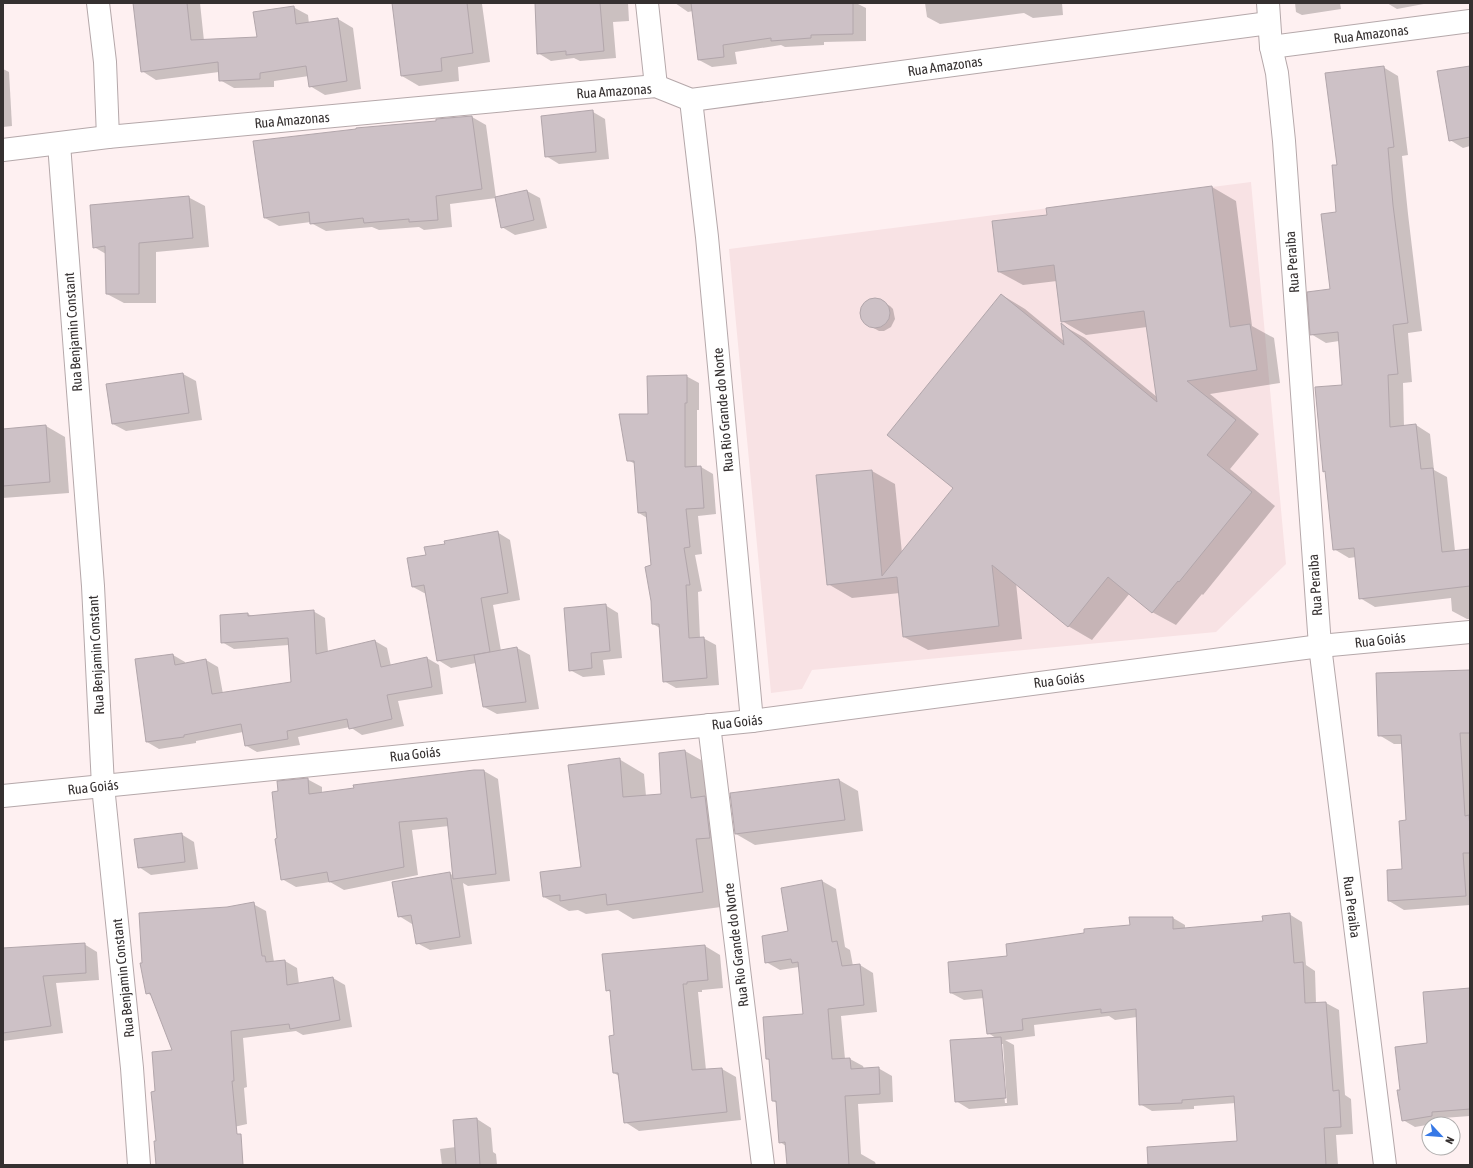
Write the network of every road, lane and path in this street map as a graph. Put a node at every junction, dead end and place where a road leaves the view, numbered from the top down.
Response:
1 (98, 3) edge
2 (647, 3) edge
3 (1268, 13) edge
4 (1470, 22) edge
5 (1271, 47) junction
6 (656, 86) junction
7 (691, 100) junction
8 (108, 138) junction
9 (59, 144) junction
10 (3, 150) edge
11 (1470, 632) edge
12 (1320, 646) junction
13 (752, 721) junction
14 (709, 725) junction
15 (103, 786) junction
16 (3, 796) edge
17 (139, 1165) edge
18 (763, 1165) edge
19 (1385, 1165) edge

1 - 8 street
2 - 6 street
3 - 5 street, Rua Peraiba
3 - 7 street, Rua Amazonas
4 - 5 street, Rua Amazonas
5 - 12 street, Rua Peraiba
6 - 7 street, Rua Amazonas
6 - 8 street, Rua Amazonas
7 - 13 street, Rua Rio Grande do Norte
8 - 9 street, Rua Amazonas
9 - 10 street, Rua Amazonas
9 - 15 street, Rua Benjamin Constant
11 - 12 street, Rua Goiás
12 - 13 street, Rua Goiás
12 - 19 street, Rua Peraiba
13 - 14 street, Rua Goiás
14 - 15 street, Rua Goiás
14 - 18 street, Rua Rio Grande do Norte
15 - 16 street, Rua Goiás
15 - 17 street, Rua Benjamin Constant

